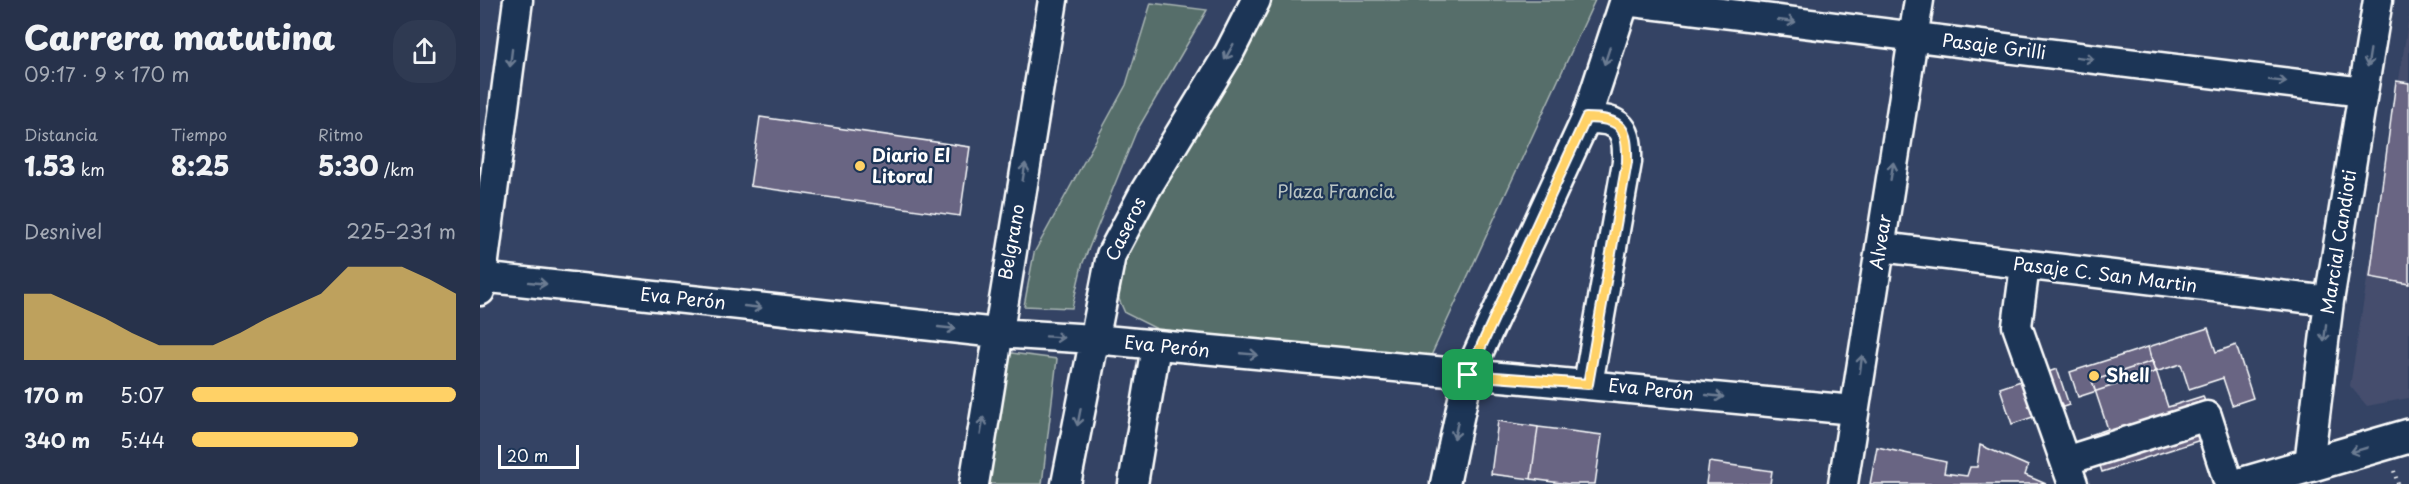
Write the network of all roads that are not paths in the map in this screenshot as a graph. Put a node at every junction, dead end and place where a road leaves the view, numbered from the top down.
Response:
1 (518, 0) edge
2 (1053, 0) edge
3 (1256, 0) edge
4 (1625, 0) edge
5 (1919, 0) edge
6 (2378, 0) edge
7 (1913, 37) junction
8 (2363, 92) junction
9 (1586, 118) junction
10 (1881, 247) junction
11 (2025, 266) junction
12 (481, 282) edge
13 (2329, 301) junction
14 (997, 333) junction
15 (1094, 339) junction
16 (1156, 346) junction
17 (1468, 375) junction
18 (1588, 384) junction
19 (1854, 410) junction
20 (2409, 436) edge
21 (2069, 473) edge
22 (2311, 474) edge
23 (974, 484) edge
24 (1066, 484) edge
25 (1133, 484) edge
26 (1445, 484) edge
27 (1843, 484) edge
28 (2229, 484) edge
29 (2244, 484) edge

1 -> 12 street
14 -> 2 street, Belgrano
3 -> 15 street, Caseros
4 -> 7 street, Pasaje Grilli
4 -> 9 street
5 - 7 street, Alvear
6 -> 8 street, Marcial Candioti
7 -> 8 street, Pasaje Grilli
10 -> 7 street, Alvear
8 - 13 street, Marcial Candioti
9 - 17 street
9 - 18 street
10 - 11 street, Pasaje C. San Martin
19 -> 10 street, Alvear
11 - 13 street, Pasaje C. San Martin
11 - 21 street
12 -> 14 street, Eva Perón
13 -> 22 street, Marcial Candioti
14 -> 15 street, Eva Perón
23 -> 14 street, Belgrano
15 - 16 street, Eva Perón
15 -> 24 street, Caseros
16 -> 17 street, Eva Perón
16 - 25 street
17 - 18 street, Eva Perón
17 -> 26 street
18 -> 19 street, Eva Perón
19 - 27 street, Alvear
20 -> 22 main road
21 - 28 street
22 - 29 main road

